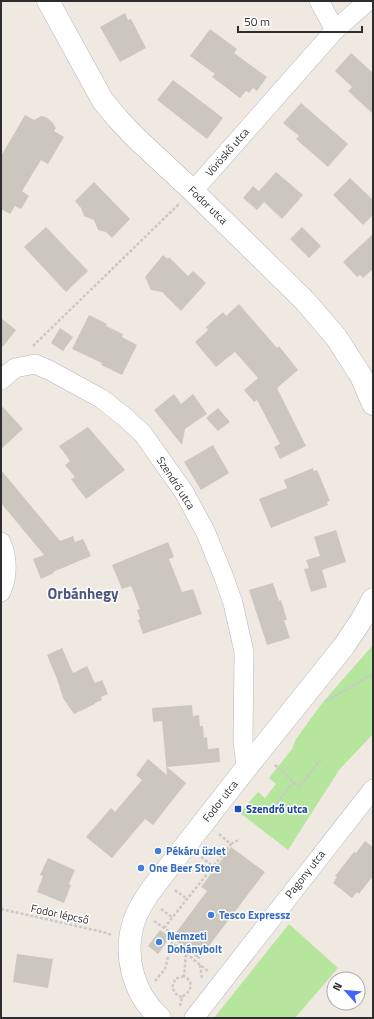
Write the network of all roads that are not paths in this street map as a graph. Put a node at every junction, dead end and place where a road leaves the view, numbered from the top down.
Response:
1 (48, 1) edge
2 (319, 1) edge
3 (368, 1) edge
4 (335, 30) junction
5 (193, 190) junction
6 (1, 380) edge
7 (373, 404) edge
8 (1, 542) edge
9 (1, 592) edge
10 (373, 599) edge
11 (246, 768) junction
12 (373, 789) edge
13 (178, 1016) edge

1 - 5 street, Fodor utca
2 - 4 street
3 - 4 street, Vöröskő utca
4 - 5 street, Vöröskő utca
5 - 7 street, Fodor utca
6 - 11 street, Szendrő utca
8 - 9 street
10 - 11 street, Fodor utca
11 - 13 street, Fodor utca
12 - 13 street, Pagony utca

